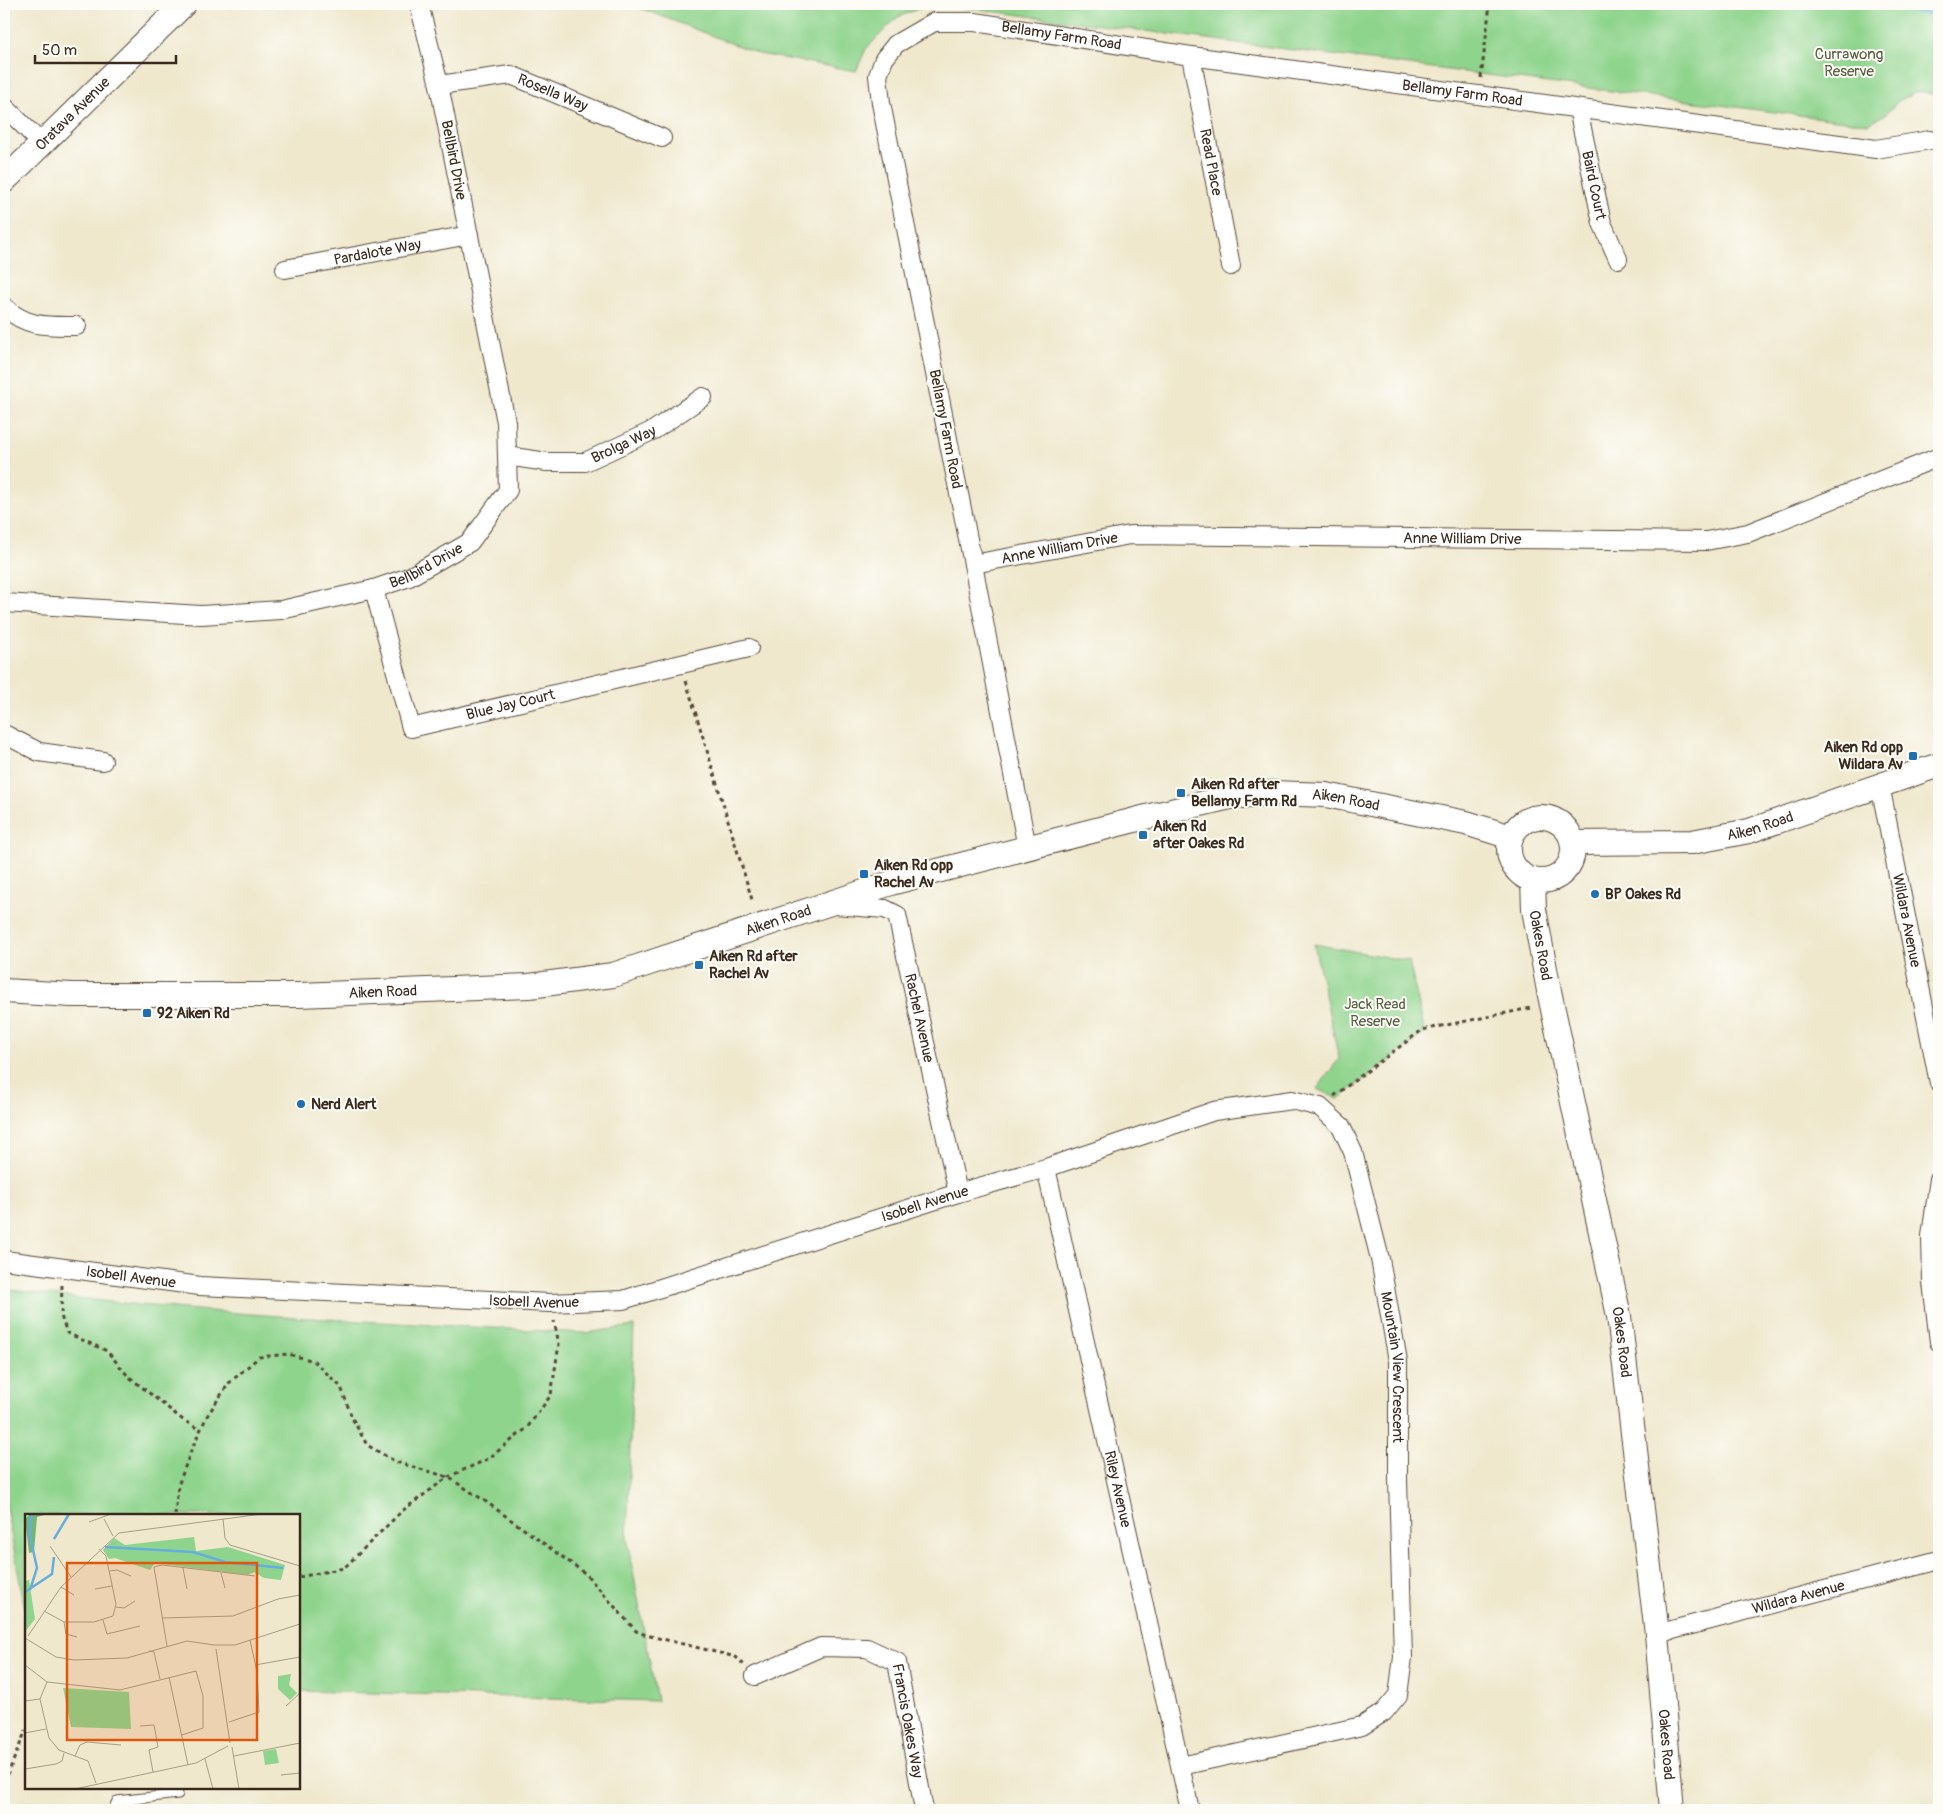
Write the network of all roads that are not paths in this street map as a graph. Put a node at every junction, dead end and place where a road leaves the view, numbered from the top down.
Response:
1 (184, 4) edge
2 (419, 4) edge
3 (1191, 56) junction
4 (439, 85) junction
5 (4, 106) edge
6 (1578, 109) junction
7 (662, 138) dead end
8 (1930, 140) dead end
9 (41, 144) junction
10 (4, 181) edge
11 (469, 235) junction
12 (1618, 259) dead end
13 (1232, 266) dead end
14 (285, 269) dead end
15 (4, 307) edge
16 (77, 326) dead end
17 (703, 397) dead end
18 (507, 456) junction
19 (1939, 457) edge
20 (973, 564) junction
21 (374, 590) junction
22 (4, 603) edge
23 (749, 648) dead end
24 (4, 734) edge
25 (103, 761) dead end
26 (1939, 765) edge
27 (1880, 786) junction
28 (1511, 837) junction
29 (1573, 843) junction
30 (1026, 848) junction
31 (1533, 880) junction
32 (824, 904) junction
33 (4, 990) edge
34 (1935, 1042) edge
35 (1939, 1083) edge
36 (1046, 1168) junction
37 (1939, 1179) edge
38 (958, 1193) junction
39 (4, 1260) edge
40 (1939, 1342) edge
41 (1939, 1560) edge
42 (1657, 1634) junction
43 (755, 1676) road end
44 (1181, 1766) junction
45 (178, 1794) dead end
46 (113, 1810) edge
47 (924, 1810) edge
48 (1190, 1810) edge
49 (1672, 1810) edge

1 - 9 street, Oratava Avenue
2 - 4 street, Bellbird Drive
3 - 6 street, Bellamy Farm Road
3 - 13 street, Read Place
3 - 20 street, Bellamy Farm Road
4 - 7 street, Rosella Way
4 - 11 street, Bellbird Drive
5 - 9 street
6 - 8 street, Bellamy Farm Road
6 - 12 street, Baird Court
9 - 10 street, Oratava Avenue
11 - 14 street, Pardalote Way
11 - 18 street, Bellbird Drive
15 - 16 street
17 - 18 street, Brolga Way
18 - 21 street, Bellbird Drive
19 - 20 street, Anne William Drive
20 - 30 street, Bellamy Farm Road
21 - 22 street, Bellbird Drive
21 - 23 street, Blue Jay Court
24 - 25 street
26 - 27 street, Aiken Road
27 - 29 street, Aiken Road
27 - 34 street, Wildara Avenue
28 - 29 street
28 - 30 street, Aiken Road
28 - 31 street
29 - 31 street
30 - 32 street, Aiken Road
31 - 42 street, Oakes Road
32 - 33 street, Aiken Road
32 - 38 street, Rachel Avenue
34 - 35 street, Wildara Avenue
36 - 38 street, Isobell Avenue
36 - 44 street, Riley Avenue
36 - 44 street, Mountain View Crescent
37 - 40 street
38 - 39 street, Isobell Avenue
41 - 42 street, Wildara Avenue
42 - 49 street, Oakes Road
43 - 47 street, Francis Oakes Way
44 - 48 street, Riley Avenue
45 - 46 lane

